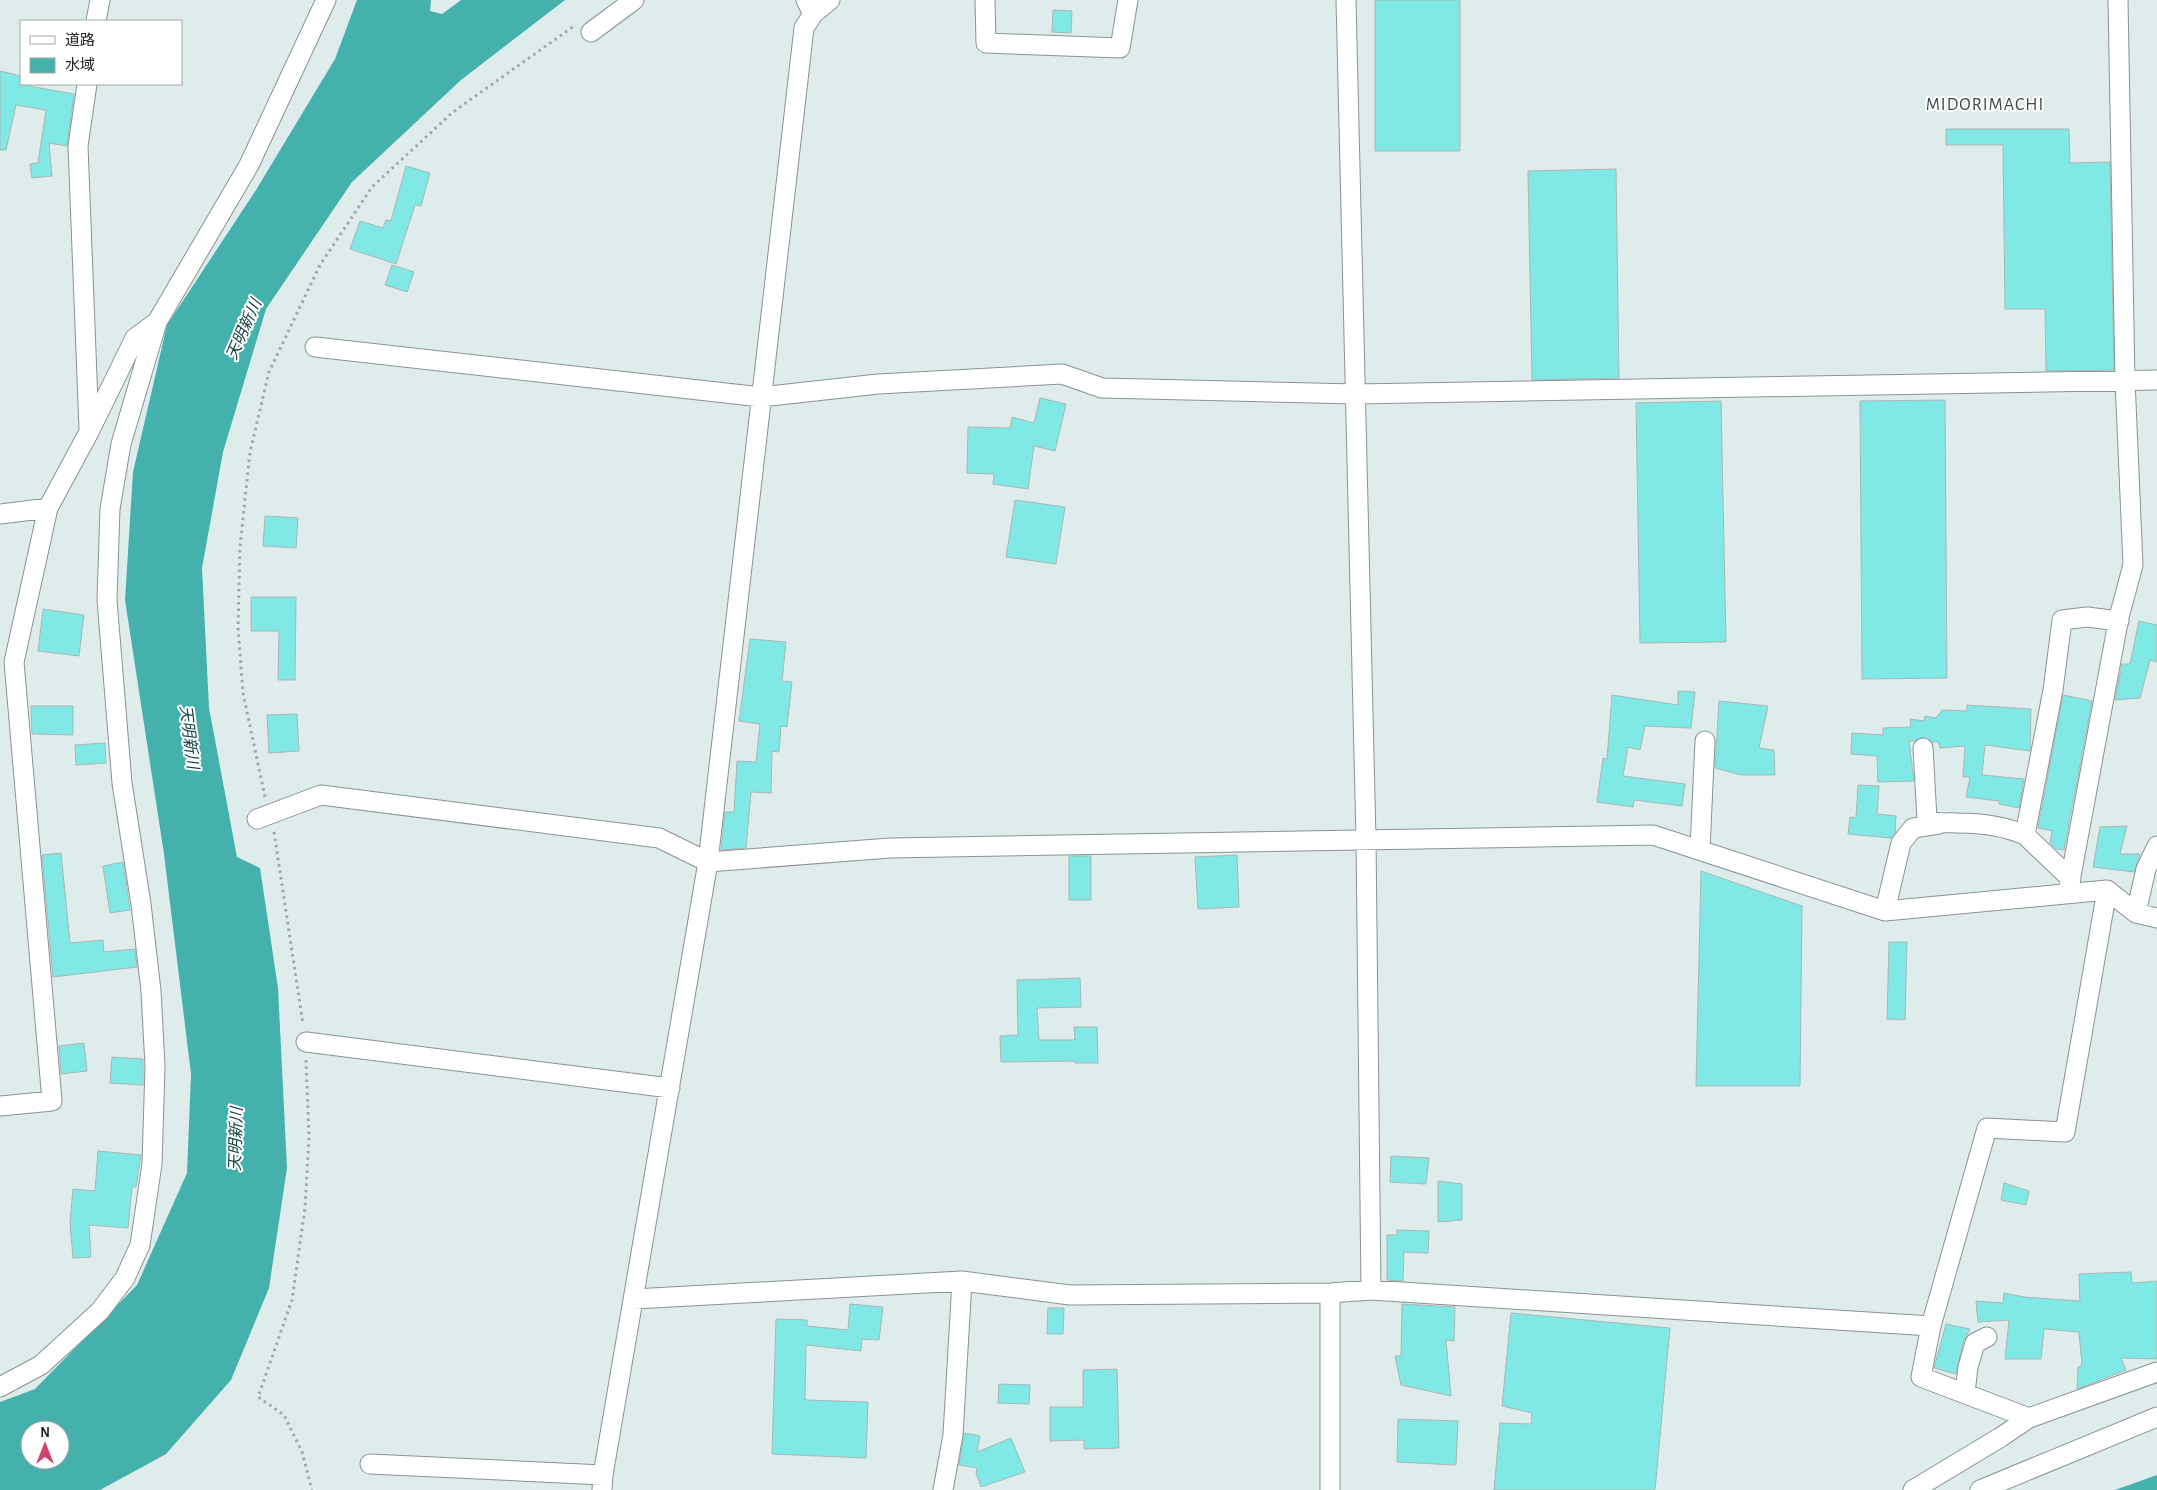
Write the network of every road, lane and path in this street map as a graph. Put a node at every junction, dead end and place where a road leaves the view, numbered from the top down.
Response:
1 (100, 0) edge
2 (326, 0) edge
3 (634, 0) edge
4 (830, 0) edge
5 (985, 0) edge
6 (1128, 0) edge
7 (1346, 0) edge
8 (2118, 0) edge
9 (810, 7) edge
10 (96, 20) edge
11 (591, 32) dead end
12 (87, 85) edge
13 (157, 322) junction
14 (315, 347) dead end
15 (2125, 380) junction
16 (2157, 380) edge
17 (1356, 394) junction
18 (761, 397) junction
19 (90, 432) junction
20 (48, 508) junction
21 (0, 514) edge
22 (2119, 621) junction
23 (1705, 741) dead end
24 (1922, 748) dead end
25 (263, 816) joint
26 (1939, 824) junction
27 (2025, 835) junction
28 (1366, 839) junction
29 (2157, 846) edge
30 (1700, 850) junction
31 (708, 862) junction
32 (2069, 886) junction
33 (2107, 890) junction
34 (1885, 911) junction
35 (2136, 913) junction
36 (2157, 918) edge
37 (306, 1042) junction
38 (670, 1088) junction
39 (0, 1106) edge
40 (962, 1281) junction
41 (1371, 1290) junction
42 (1330, 1292) junction
43 (634, 1299) junction
44 (1931, 1326) junction
45 (1987, 1337) dead end
46 (2157, 1372) edge
47 (0, 1387) edge
48 (1965, 1393) junction
49 (2157, 1417) edge
50 (2029, 1418) junction
51 (370, 1464) dead end
52 (602, 1482) edge
53 (312, 1490) edge
54 (943, 1490) edge
55 (1330, 1490) edge
56 (1913, 1490) edge
57 (1980, 1490) edge

1 - 10 street
2 - 13 street
3 - 11 street
4 - 9 street
5 - 6 street
7 - 17 street
8 - 15 street
9 - 18 street
12 - 19 street
13 - 19 street
13 - 47 street
14 - 18 street
15 - 16 street
15 - 17 street
15 - 22 street
17 - 18 street
17 - 28 street
18 - 31 street
19 - 20 street
20 - 21 street
20 - 39 street
22 - 27 street
22 - 32 street
23 - 30 street
24 - 26 street
25 - 31 street
25 - 37 path
26 - 27 street
26 - 34 street
27 - 32 street
28 - 30 street
28 - 31 street
28 - 41 street
29 - 35 street
30 - 34 street
31 - 38 street
32 - 33 street
32 - 34 street
33 - 35 street
33 - 44 street
35 - 36 street
37 - 38 street
37 - 53 path
38 - 43 street
40 - 42 street
40 - 43 street
40 - 54 street
41 - 42 street
41 - 44 street
42 - 55 street
43 - 52 street
44 - 48 street
45 - 48 street
46 - 50 street
48 - 50 street
49 - 57 street
50 - 56 street
51 - 52 street

